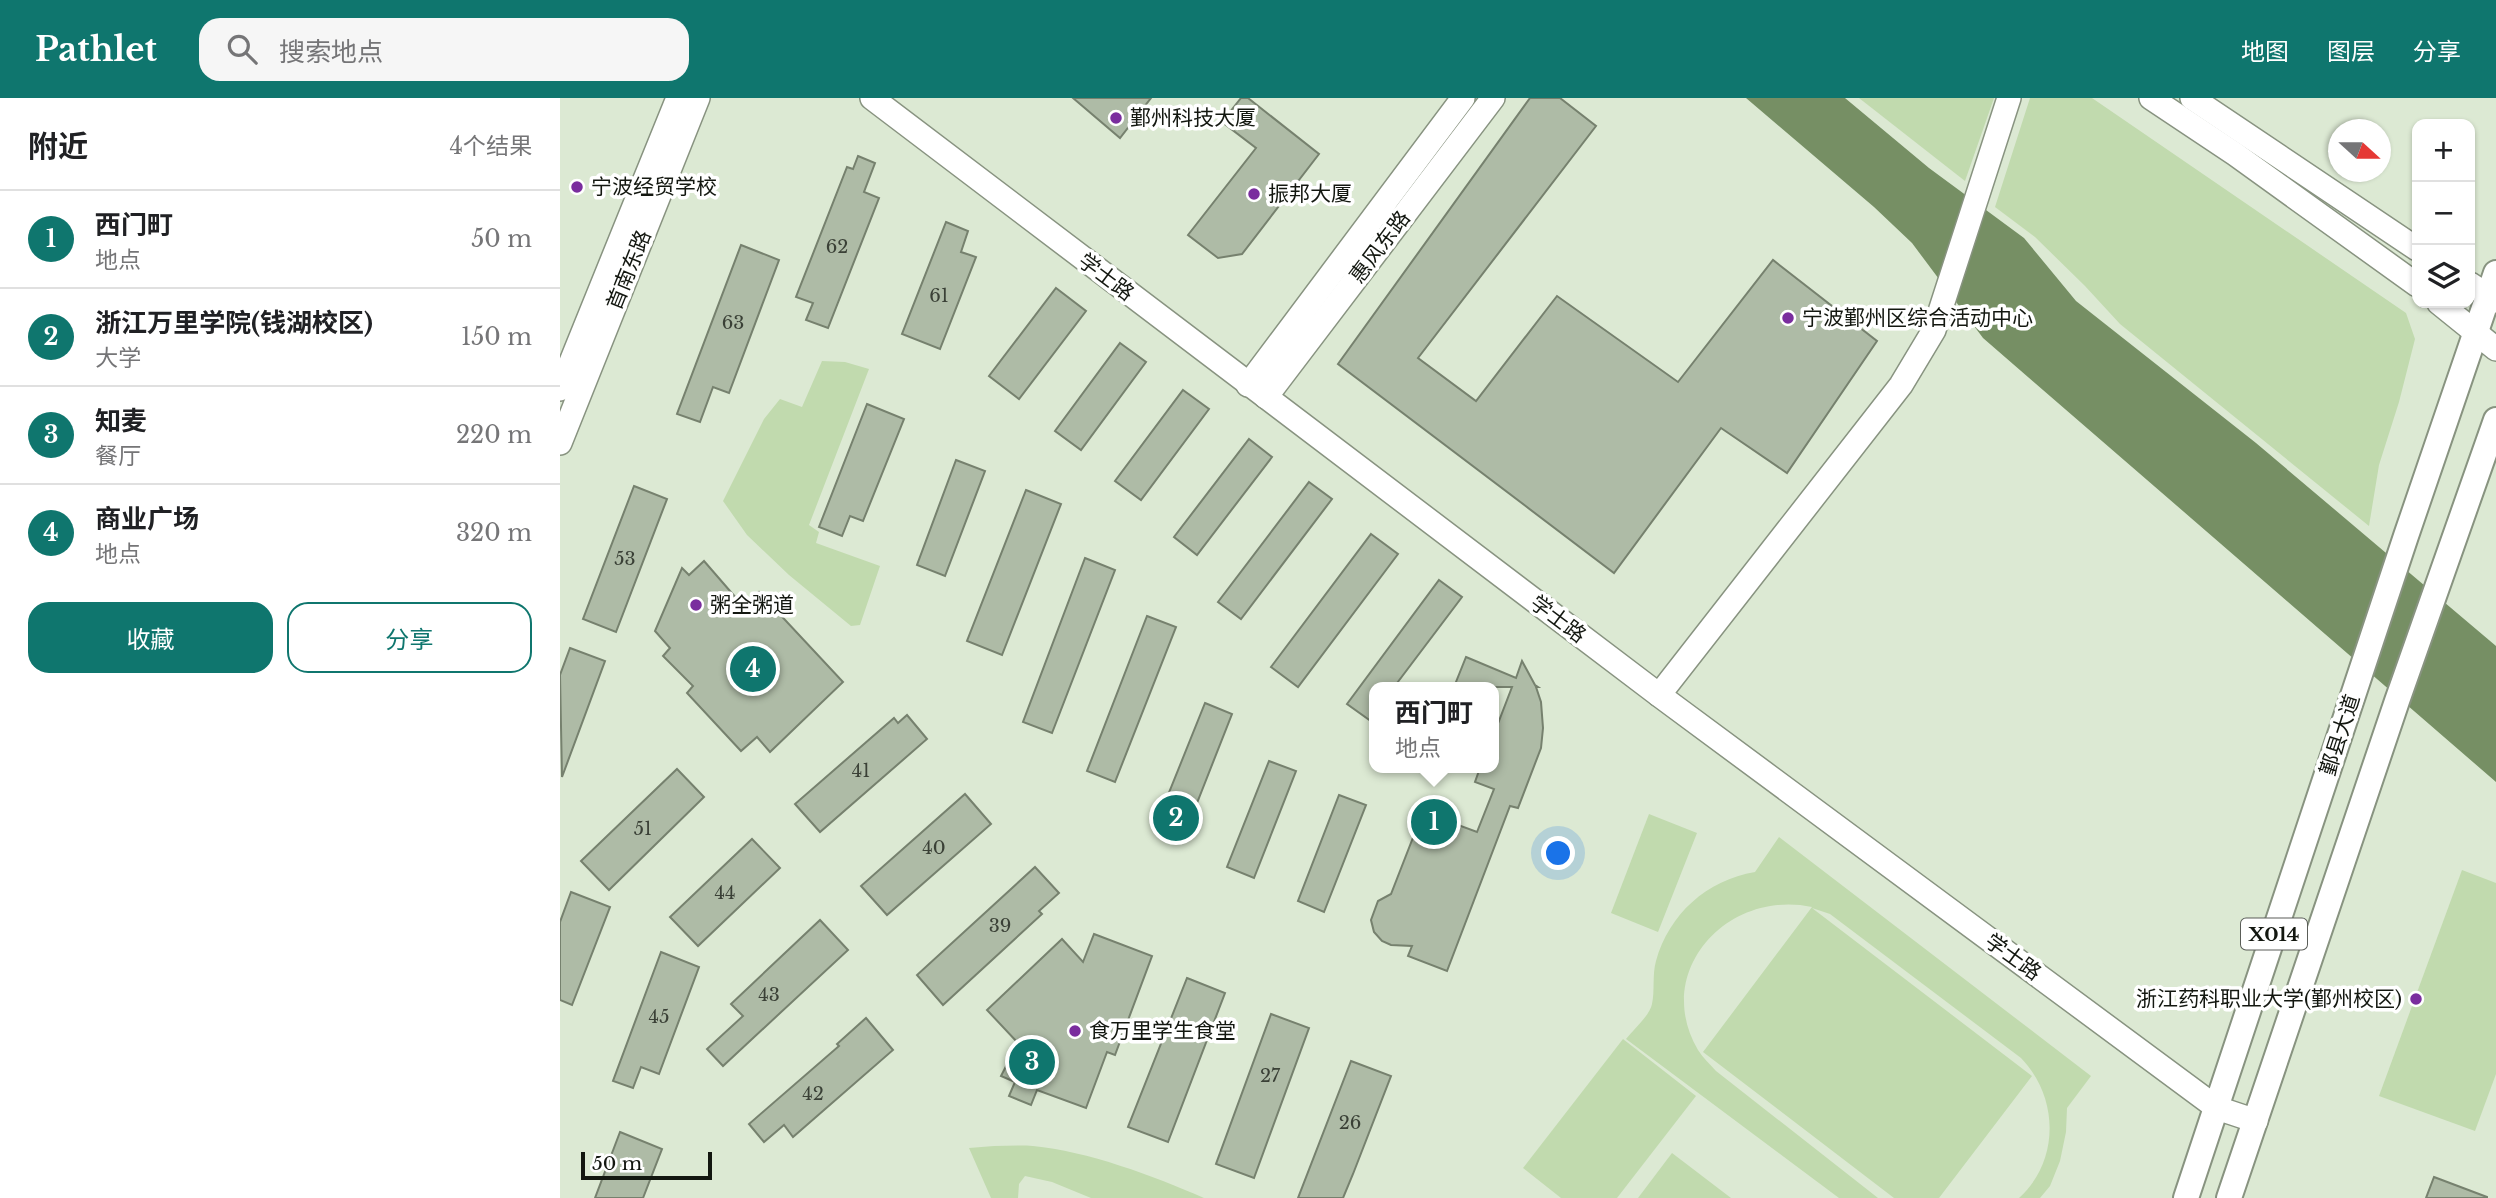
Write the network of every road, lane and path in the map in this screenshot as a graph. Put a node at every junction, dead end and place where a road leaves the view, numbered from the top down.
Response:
1 (678, 98) edge
2 (698, 98) edge
3 (872, 98) edge
4 (1463, 98) edge
5 (1493, 98) edge
6 (2009, 98) edge
7 (2151, 98) edge
8 (2192, 98) edge
9 (2412, 245) edge
10 (2412, 281) edge
11 (2487, 289) edge
12 (2445, 308) edge
13 (2477, 333) junction
14 (2496, 349) edge
15 (560, 389) edge
16 (1257, 391) junction
17 (2496, 419) edge
18 (560, 443) edge
19 (1659, 695) junction
20 (2217, 1108) junction
21 (2256, 1121) junction
22 (2186, 1198) edge
23 (2230, 1198) edge

1 - 15 street, 首南东路
2 - 18 street, 首南东路
3 - 16 street, 学士路
4 - 16 street, 惠风东路
5 - 16 street, 惠风东路
6 - 19 street
7 - 10 street
8 - 9 street
11 - 13 main road, 鄞县大道 / X014
12 - 13 street
13 - 14 street
13 - 20 main road, 鄞县大道 / X014
16 - 19 street, 学士路
17 - 21 main road, 鄞县大道 / X014
19 - 20 street, 学士路
20 - 21 street, 学士路
20 - 22 main road, 鄞县大道 / X014
21 - 23 main road, 鄞县大道 / X014

